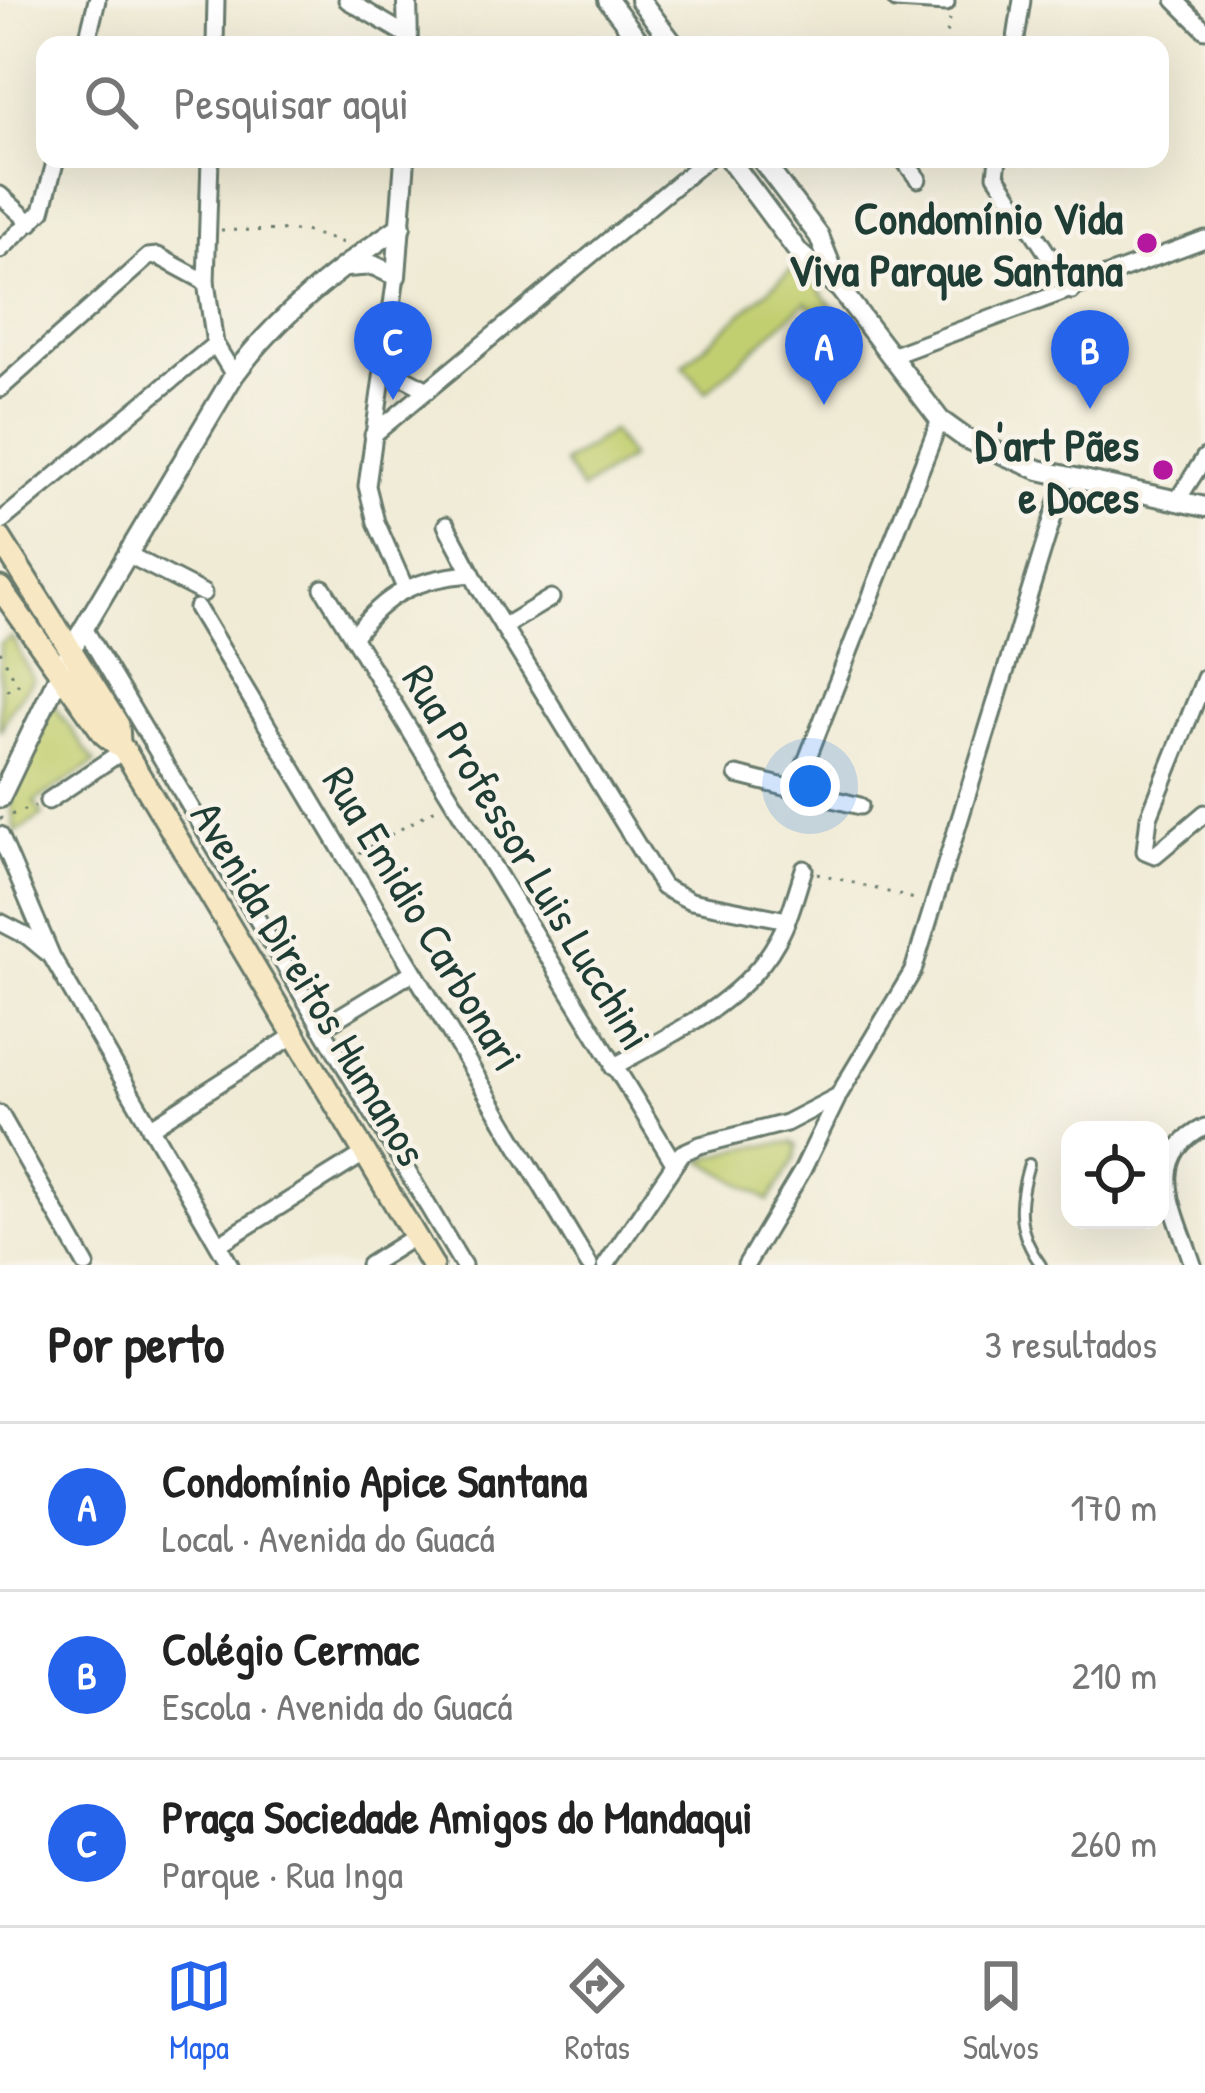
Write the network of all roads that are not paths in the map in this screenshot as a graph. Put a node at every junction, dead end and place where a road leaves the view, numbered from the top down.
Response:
1 (98, 0) edge
2 (216, 0) edge
3 (347, 0) edge
4 (406, 0) edge
5 (608, 0) edge
6 (640, 0) edge
7 (896, 0) edge
8 (1022, 0) edge
9 (1175, 0) edge
10 (949, 4) road end
11 (1205, 30) edge
12 (88, 36) edge
13 (214, 36) edge
14 (402, 36) edge
15 (408, 36) edge
16 (635, 36) edge
17 (667, 36) edge
18 (1016, 36) edge
19 (54, 168) edge
20 (210, 168) edge
21 (404, 168) edge
22 (696, 168) edge
23 (736, 168) edge
24 (768, 168) edge
25 (910, 168) edge
26 (998, 168) edge
27 (918, 179) dead end
28 (0, 195) edge
29 (31, 223) junction
30 (400, 226) junction
31 (1205, 238) edge
32 (0, 250) edge
33 (342, 268) junction
34 (396, 276) junction
35 (206, 282) junction
36 (840, 289) junction
37 (1072, 291) junction
38 (215, 344) junction
39 (891, 356) junction
40 (383, 358) junction
41 (234, 375) junction
42 (0, 389) edge
43 (428, 390) junction
44 (940, 420) junction
45 (373, 434) junction
46 (1205, 458) edge
47 (1065, 478) junction
48 (1178, 499) junction
49 (1205, 507) edge
50 (0, 522) edge
51 (446, 525) dead end
52 (0, 538) edge
53 (129, 555) junction
54 (472, 574) junction
55 (0, 588) edge
56 (323, 588) dead end
57 (405, 588) junction
58 (551, 598) dead end
59 (503, 626) junction
60 (84, 628) junction
61 (353, 638) junction
62 (72, 648) junction
63 (59, 672) junction
64 (1205, 678) edge
65 (121, 746) junction
66 (737, 775) dead end
67 (795, 790) junction
68 (0, 798) edge
69 (48, 801) road end
70 (860, 806) dead end
71 (1205, 813) edge
72 (0, 835) edge
73 (804, 869) road end
74 (787, 920) junction
75 (0, 922) edge
76 (52, 957) junction
77 (413, 971) junction
78 (321, 1028) junction
79 (296, 1034) junction
80 (613, 1067) junction
81 (838, 1096) junction
82 (0, 1114) edge
83 (1205, 1127) edge
84 (150, 1128) junction
85 (368, 1151) junction
86 (674, 1163) junction
87 (1029, 1164) dead end
88 (415, 1237) junction
89 (219, 1244) junction
90 (86, 1265) edge
91 (230, 1265) edge
92 (369, 1265) edge
93 (432, 1265) edge
94 (463, 1265) edge
95 (589, 1265) edge
96 (606, 1265) edge
97 (746, 1265) edge
98 (1041, 1265) edge
99 (1193, 1265) edge

1 - 12 street
2 - 13 street
3 - 14 street
4 - 15 street
5 - 16 street
6 - 17 street
7 - 10 street
8 - 18 street
9 - 11 street
19 - 29 street
20 - 35 street
21 - 30 street
22 - 43 street
23 - 36 street
24 - 36 street
25 - 27 street
26 - 37 street
28 - 29 street
29 - 32 street
30 - 33 street
30 - 34 street
31 - 37 street
33 - 34 street
33 - 41 street
34 - 40 street
35 - 38 street
35 - 42 street
36 - 39 street
37 - 39 street
38 - 41 street
38 - 50 street
39 - 44 street
40 - 43 street
40 - 45 street
41 - 53 street
43 - 45 street
44 - 47 street
44 - 67 street
45 - 57 street
46 - 48 street
47 - 48 street
47 - 81 street
48 - 49 street
51 - 54 street
52 - 62 main road, Avenida Direitos Humanos
53 - 60 street
53 - 77 street, Rua Emidio Carbonari
54 - 57 street
54 - 59 street
55 - 63 main road, Avenida Direitos Humanos
56 - 61 street, Rua Professor Luis Lucchini
57 - 61 street
58 - 59 street
59 - 74 street
60 - 62 street
60 - 78 street
61 - 80 street, Rua Professor Luis Lucchini
62 - 63 street
62 - 65 main road, Avenida Direitos Humanos
63 - 65 main road, Avenida Direitos Humanos
63 - 68 street
64 - 71 street
65 - 69 street
65 - 79 main road, Avenida Direitos Humanos
66 - 67 street
67 - 70 street
72 - 76 street
73 - 74 street
74 - 80 street
75 - 76 street
76 - 84 street
77 - 78 street
77 - 95 street, Rua Emidio Carbonari
78 - 94 street
79 - 84 street
79 - 85 main road, Avenida Direitos Humanos
80 - 86 street, Rua Professor Luis Lucchini
81 - 86 street
81 - 97 street
82 - 90 street
83 - 99 street
84 - 89 street
85 - 88 main road, Avenida Direitos Humanos
85 - 89 street
86 - 96 street
87 - 98 lane
88 - 92 street
88 - 93 main road, Avenida Direitos Humanos
89 - 91 street

